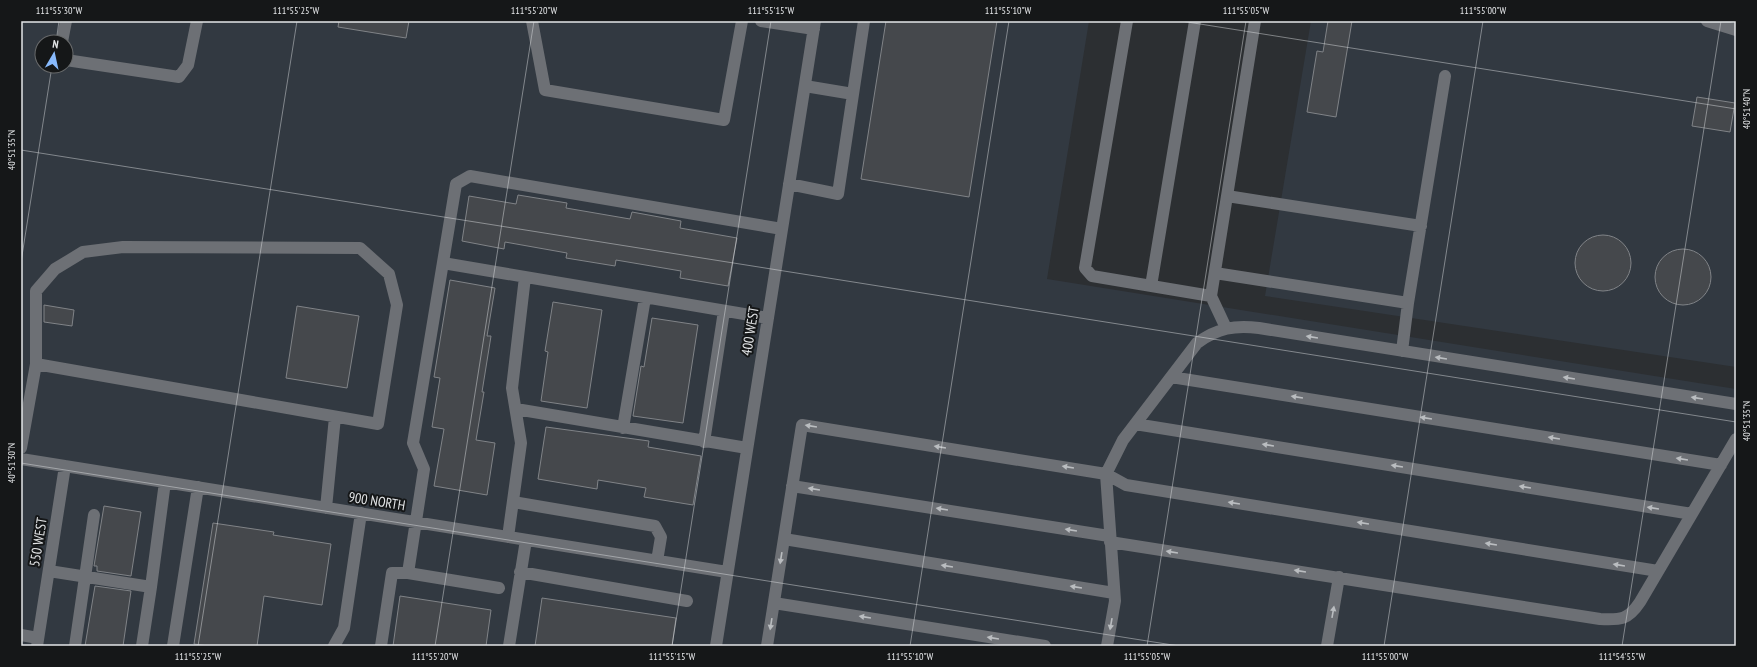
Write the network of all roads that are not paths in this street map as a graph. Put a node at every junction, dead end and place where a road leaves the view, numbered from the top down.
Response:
1 (66, 21) edge
2 (197, 21) edge
3 (532, 21) edge
4 (742, 21) edge
5 (761, 21) edge
6 (864, 21) edge
7 (1127, 21) edge
8 (1195, 21) edge
9 (1255, 21) edge
10 (1707, 21) edge
11 (814, 25) edge
12 (1736, 30) edge
13 (64, 34) edge
14 (74, 61) edge
15 (1445, 76) dead end
16 (805, 86) junction
17 (853, 94) junction
18 (789, 184) junction
19 (1227, 196) junction
20 (1421, 226) junction
21 (782, 229) junction
22 (443, 263) junction
23 (1215, 273) junction
24 (525, 277) junction
25 (1151, 286) junction
26 (1211, 296) junction
27 (645, 298) junction
28 (1408, 303) junction
29 (724, 311) junction
30 (768, 318) junction
31 (1226, 328) junction
32 (1402, 351) junction
33 (36, 364) junction
34 (1171, 377) junction
35 (1736, 404) edge
36 (516, 409) junction
37 (335, 417) junction
38 (1135, 424) junction
39 (623, 428) junction
40 (1736, 439) edge
41 (704, 442) junction
42 (21, 448) edge
43 (747, 448) junction
44 (21, 459) edge
45 (1721, 465) junction
46 (65, 466) junction
47 (1106, 474) junction
48 (166, 482) junction
49 (792, 486) junction
50 (198, 487) junction
51 (513, 502) junction
52 (326, 508) junction
53 (361, 513) junction
54 (1692, 514) junction
55 (94, 515) dead end
56 (416, 522) junction
57 (508, 537) junction
58 (784, 538) junction
59 (1110, 539) junction
60 (526, 540) junction
61 (657, 560) junction
62 (49, 571) junction
63 (1658, 571) junction
64 (520, 572) junction
65 (727, 572) junction
66 (408, 573) junction
67 (85, 576) junction
68 (1339, 577) junction
69 (151, 587) junction
70 (499, 588) dead end
71 (1114, 594) junction
72 (686, 601) dead end
73 (774, 603) junction
74 (21, 635) edge
75 (38, 642) edge
76 (75, 646) edge
77 (142, 646) edge
78 (172, 646) edge
79 (334, 646) edge
80 (381, 646) edge
81 (508, 646) edge
82 (716, 646) edge
83 (767, 646) edge
84 (1045, 646) edge
85 (1107, 646) edge
86 (1327, 646) edge

1 - 13 street
2 - 14 street
3 - 4 street
5 - 11 street
6 - 17 street
7 - 25 street
8 - 25 street
9 - 19 street
10 - 12 street
11 - 16 street, 400 WEST
15 - 20 street
16 - 17 street
16 - 18 street, 400 WEST
17 - 18 street
18 - 21 street, 400 WEST
19 - 20 street
19 - 23 street
20 - 28 street
21 - 22 street
21 - 30 street, 400 WEST
22 - 24 street
22 - 56 street
23 - 26 street
23 - 28 street
24 - 27 street
24 - 36 street
25 - 26 street
26 - 31 street
27 - 29 street
27 - 39 street
28 - 32 street
29 - 30 street
29 - 41 street
30 - 43 street, 400 WEST
32 -> 31 street
31 - 34 street
35 -> 32 street
33 - 37 street
33 - 37 street
33 - 42 street
34 - 38 street
45 -> 34 street
36 - 39 street
36 - 51 street
37 - 52 street
38 - 47 street
54 -> 38 street
39 - 41 street
40 - 45 street
41 - 43 street
43 - 65 street, 400 WEST
44 - 46 street, 900 NORTH
45 - 54 street
46 - 48 street, 900 NORTH
46 - 62 street, 550 WEST
47 -> 49 street
47 - 59 street
63 -> 47 street
48 - 50 street, 900 NORTH
48 - 69 street
49 - 58 street
59 -> 49 street
50 - 52 street, 900 NORTH
50 - 78 street
51 - 57 street
51 - 61 street
52 - 53 street, 900 NORTH
53 - 56 street, 900 NORTH
53 - 79 street
54 - 63 street
55 - 67 street
56 - 57 street, 900 NORTH
56 - 66 street
57 - 60 street, 900 NORTH
71 -> 58 street
58 -> 73 street
68 -> 59 street
59 - 71 street
60 - 61 street, 900 NORTH
60 - 64 street
61 - 65 street, 900 NORTH
62 - 67 street
62 - 75 street, 550 WEST
63 - 68 street
64 - 72 street
64 - 81 street
65 - 82 street, 400 WEST
66 - 70 street
66 - 80 street
67 - 69 street
67 - 76 street
86 -> 68 street
69 - 77 street
71 -> 85 street
73 -> 83 street
84 -> 73 street
74 - 75 street

